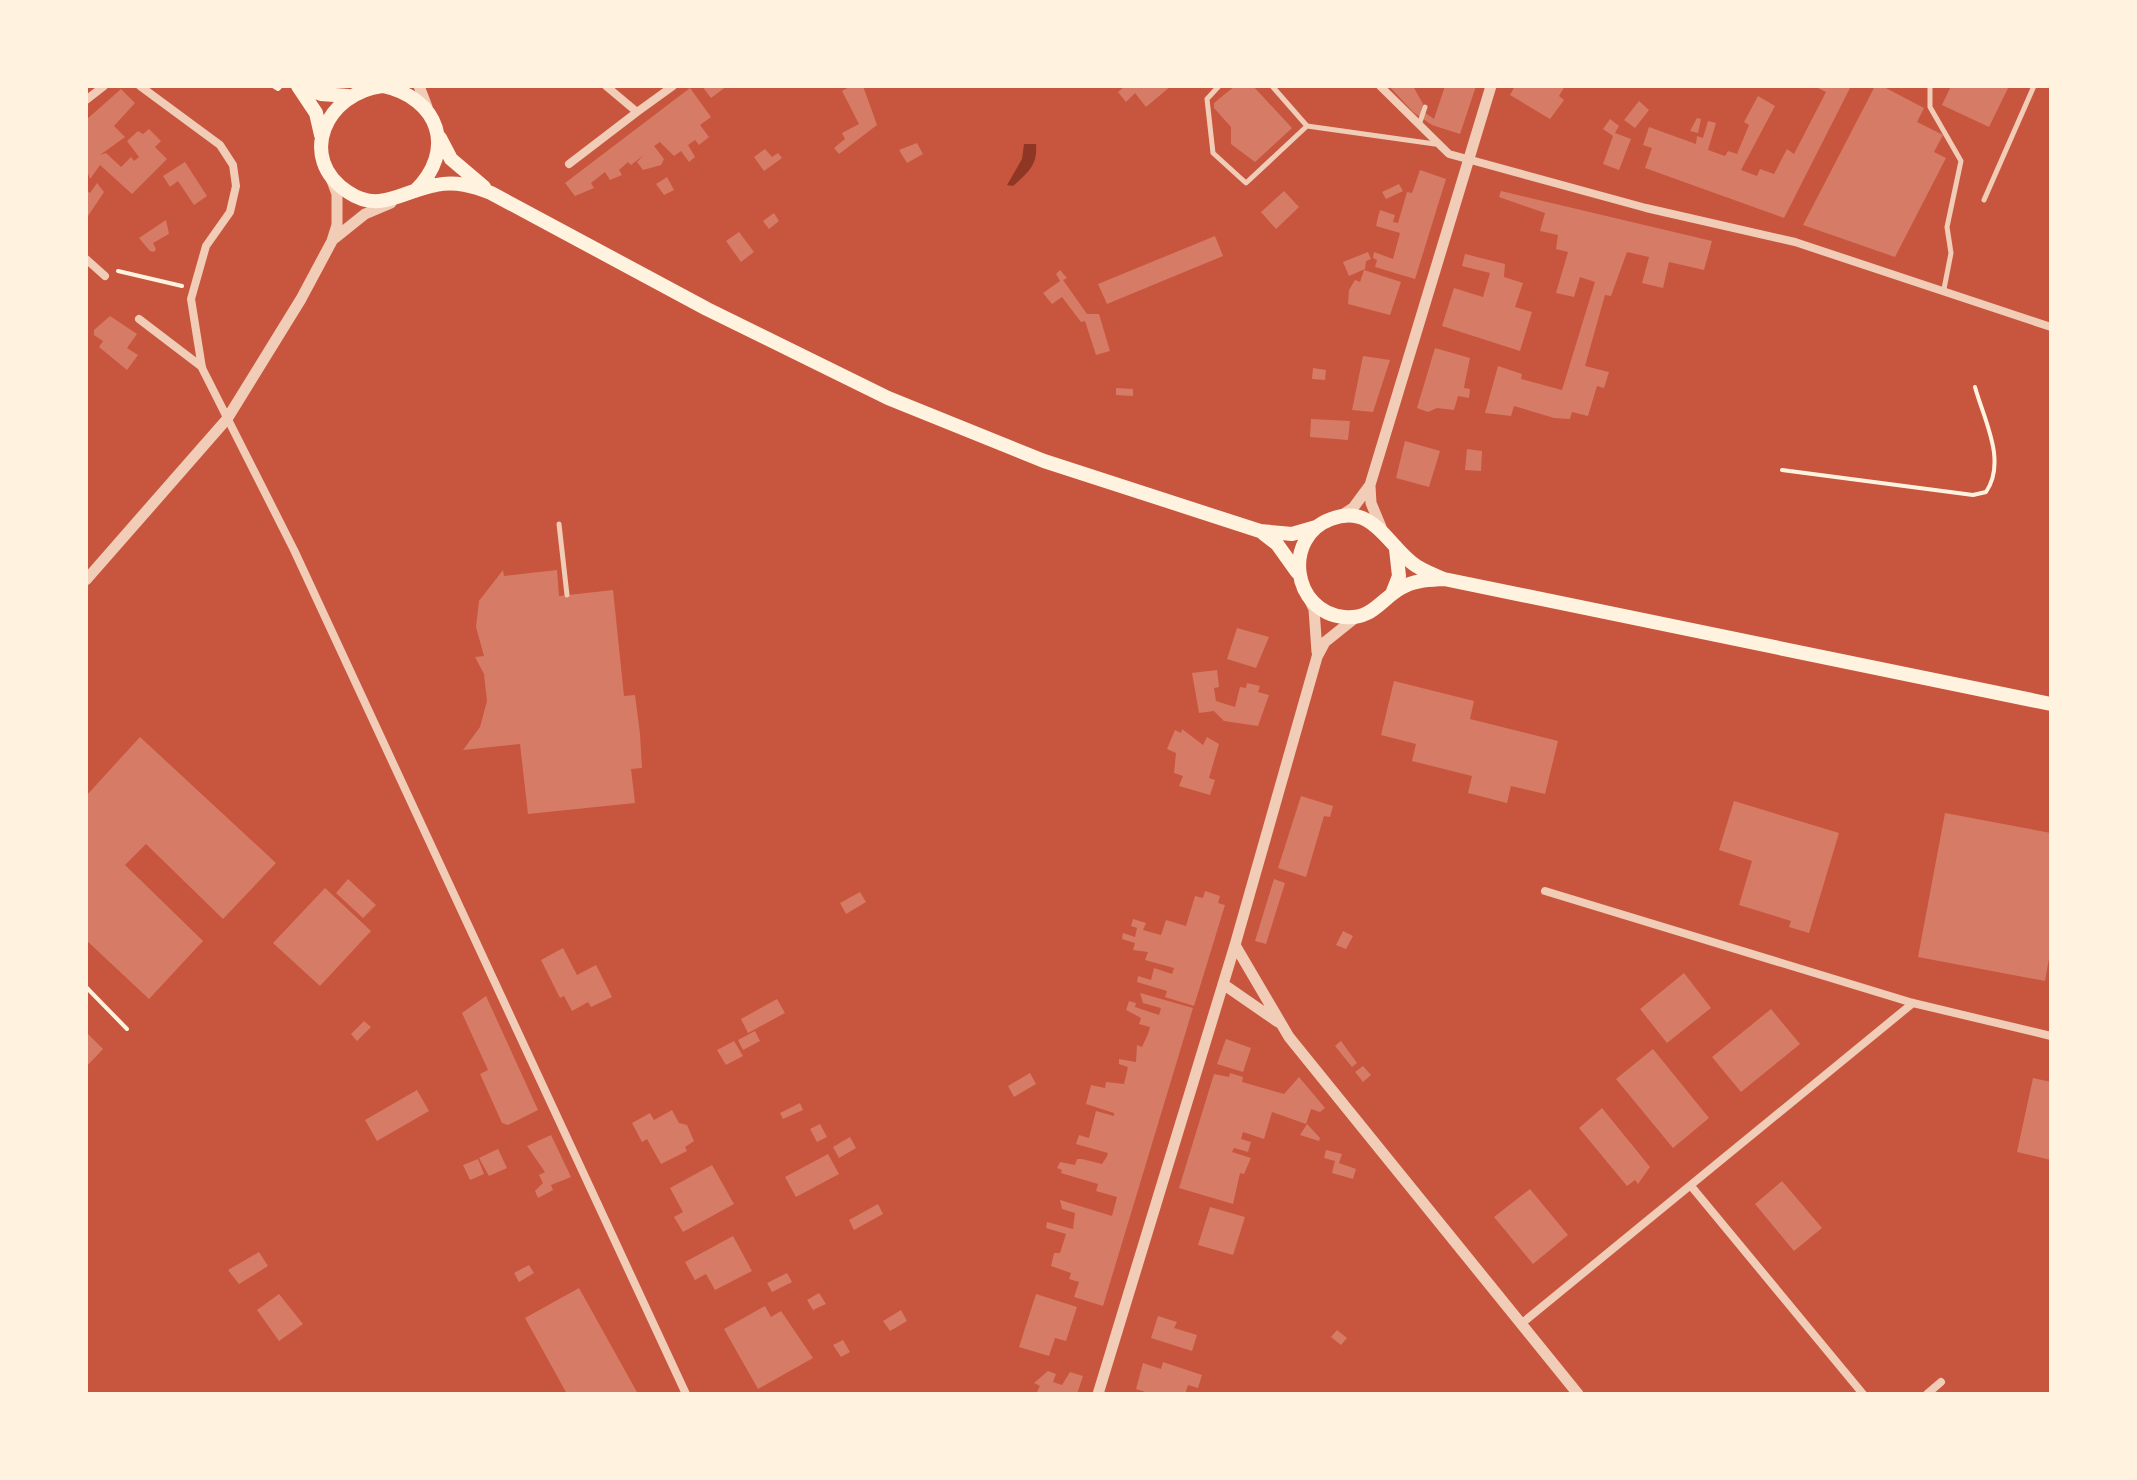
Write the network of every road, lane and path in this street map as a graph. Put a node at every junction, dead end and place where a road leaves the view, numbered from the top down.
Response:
1 (104, 86) edge
2 (140, 86) edge
3 (273, 86) edge
4 (281, 86) edge
5 (298, 86) edge
6 (383, 86) edge
7 (419, 86) edge
8 (606, 86) edge
9 (673, 86) edge
10 (1219, 86) edge
11 (1272, 86) edge
12 (1380, 86) edge
13 (1491, 86) edge
14 (1930, 86) edge
15 (2034, 86) edge
16 (348, 96) junction
17 (86, 100) edge
18 (1425, 107) dead end
19 (637, 112) junction
20 (430, 115) junction
21 (1307, 126) junction
22 (1418, 127) junction
23 (438, 134) junction
24 (322, 140) junction
25 (1435, 144) junction
26 (1467, 161) junction
27 (569, 164) dead end
28 (326, 166) junction
29 (415, 191) junction
30 (491, 193) junction
31 (397, 200) junction
32 (1984, 200) dead end
33 (332, 241) junction
34 (86, 259) edge
35 (105, 276) joint
36 (193, 288) junction
37 (1944, 289) junction
38 (139, 319) dead end
39 (2051, 327) edge
40 (202, 368) junction
41 (1975, 387) dead end
42 (227, 419) junction
43 (1782, 470) dead end
44 (1370, 485) junction
45 (1338, 517) junction
46 (559, 524) dead end
47 (1316, 527) junction
48 (1381, 527) junction
49 (1260, 531) junction
50 (1396, 548) junction
51 (1299, 575) junction
52 (1444, 579) junction
53 (86, 580) edge
54 (567, 595) dead end
55 (1307, 596) junction
56 (1387, 601) junction
57 (1356, 617) junction
58 (1317, 657) junction
59 (2051, 704) edge
60 (1545, 891) dead end
61 (1235, 945) junction
62 (1223, 984) junction
63 (86, 987) edge
64 (1913, 1003) junction
65 (1281, 1025) junction
66 (127, 1029) dead end
67 (2051, 1036) edge
68 (1691, 1186) junction
69 (1521, 1324) junction
70 (1941, 1382) dead end
71 (686, 1394) edge
72 (1098, 1394) edge
73 (1578, 1394) edge
74 (1863, 1394) edge
75 (1927, 1394) edge

1 - 17 street
2 - 36 street
3 - 4 path
5 - 16 main road
5 - 24 main road
6 - 16 main road
6 - 20 main road
7 - 20 street
8 - 19 street
9 - 19 street
10 - 21 lane
11 - 21 lane
12 - 22 street
13 - 26 street
14 - 37 lane
15 - 32 lane
16 - 24 main road
18 - 22 lane
19 - 27 street
20 - 23 main road
21 - 25 lane
22 - 25 street
23 - 29 main road
23 - 30 main road
24 - 28 main road
25 - 26 street
26 - 37 street
26 - 44 street
28 - 31 main road
28 - 33 street
29 - 30 main road
29 - 31 main road
30 - 49 main road
31 - 33 street
33 - 42 street
34 - 35 street
35 - 36 path
36 - 40 street
37 - 39 street
38 - 40 street
40 - 42 street
41 - 43 path
42 - 53 street
42 - 71 street
44 - 45 street
44 - 48 street
45 - 47 main road
45 - 48 main road
46 - 54 lane
47 - 49 main road
47 - 51 main road
48 - 50 main road
49 - 51 main road
50 - 52 main road
50 - 56 main road
51 - 55 main road
52 - 56 main road
52 - 59 main road
55 - 57 main road
55 - 58 street
56 - 57 main road
57 - 58 street
58 - 61 street
60 - 64 street
61 - 62 street
61 - 65 street
62 - 65 street
62 - 72 street
63 - 66 path
64 - 67 street
64 - 68 street
65 - 69 street
68 - 69 street
68 - 74 street
69 - 73 street
70 - 75 street

